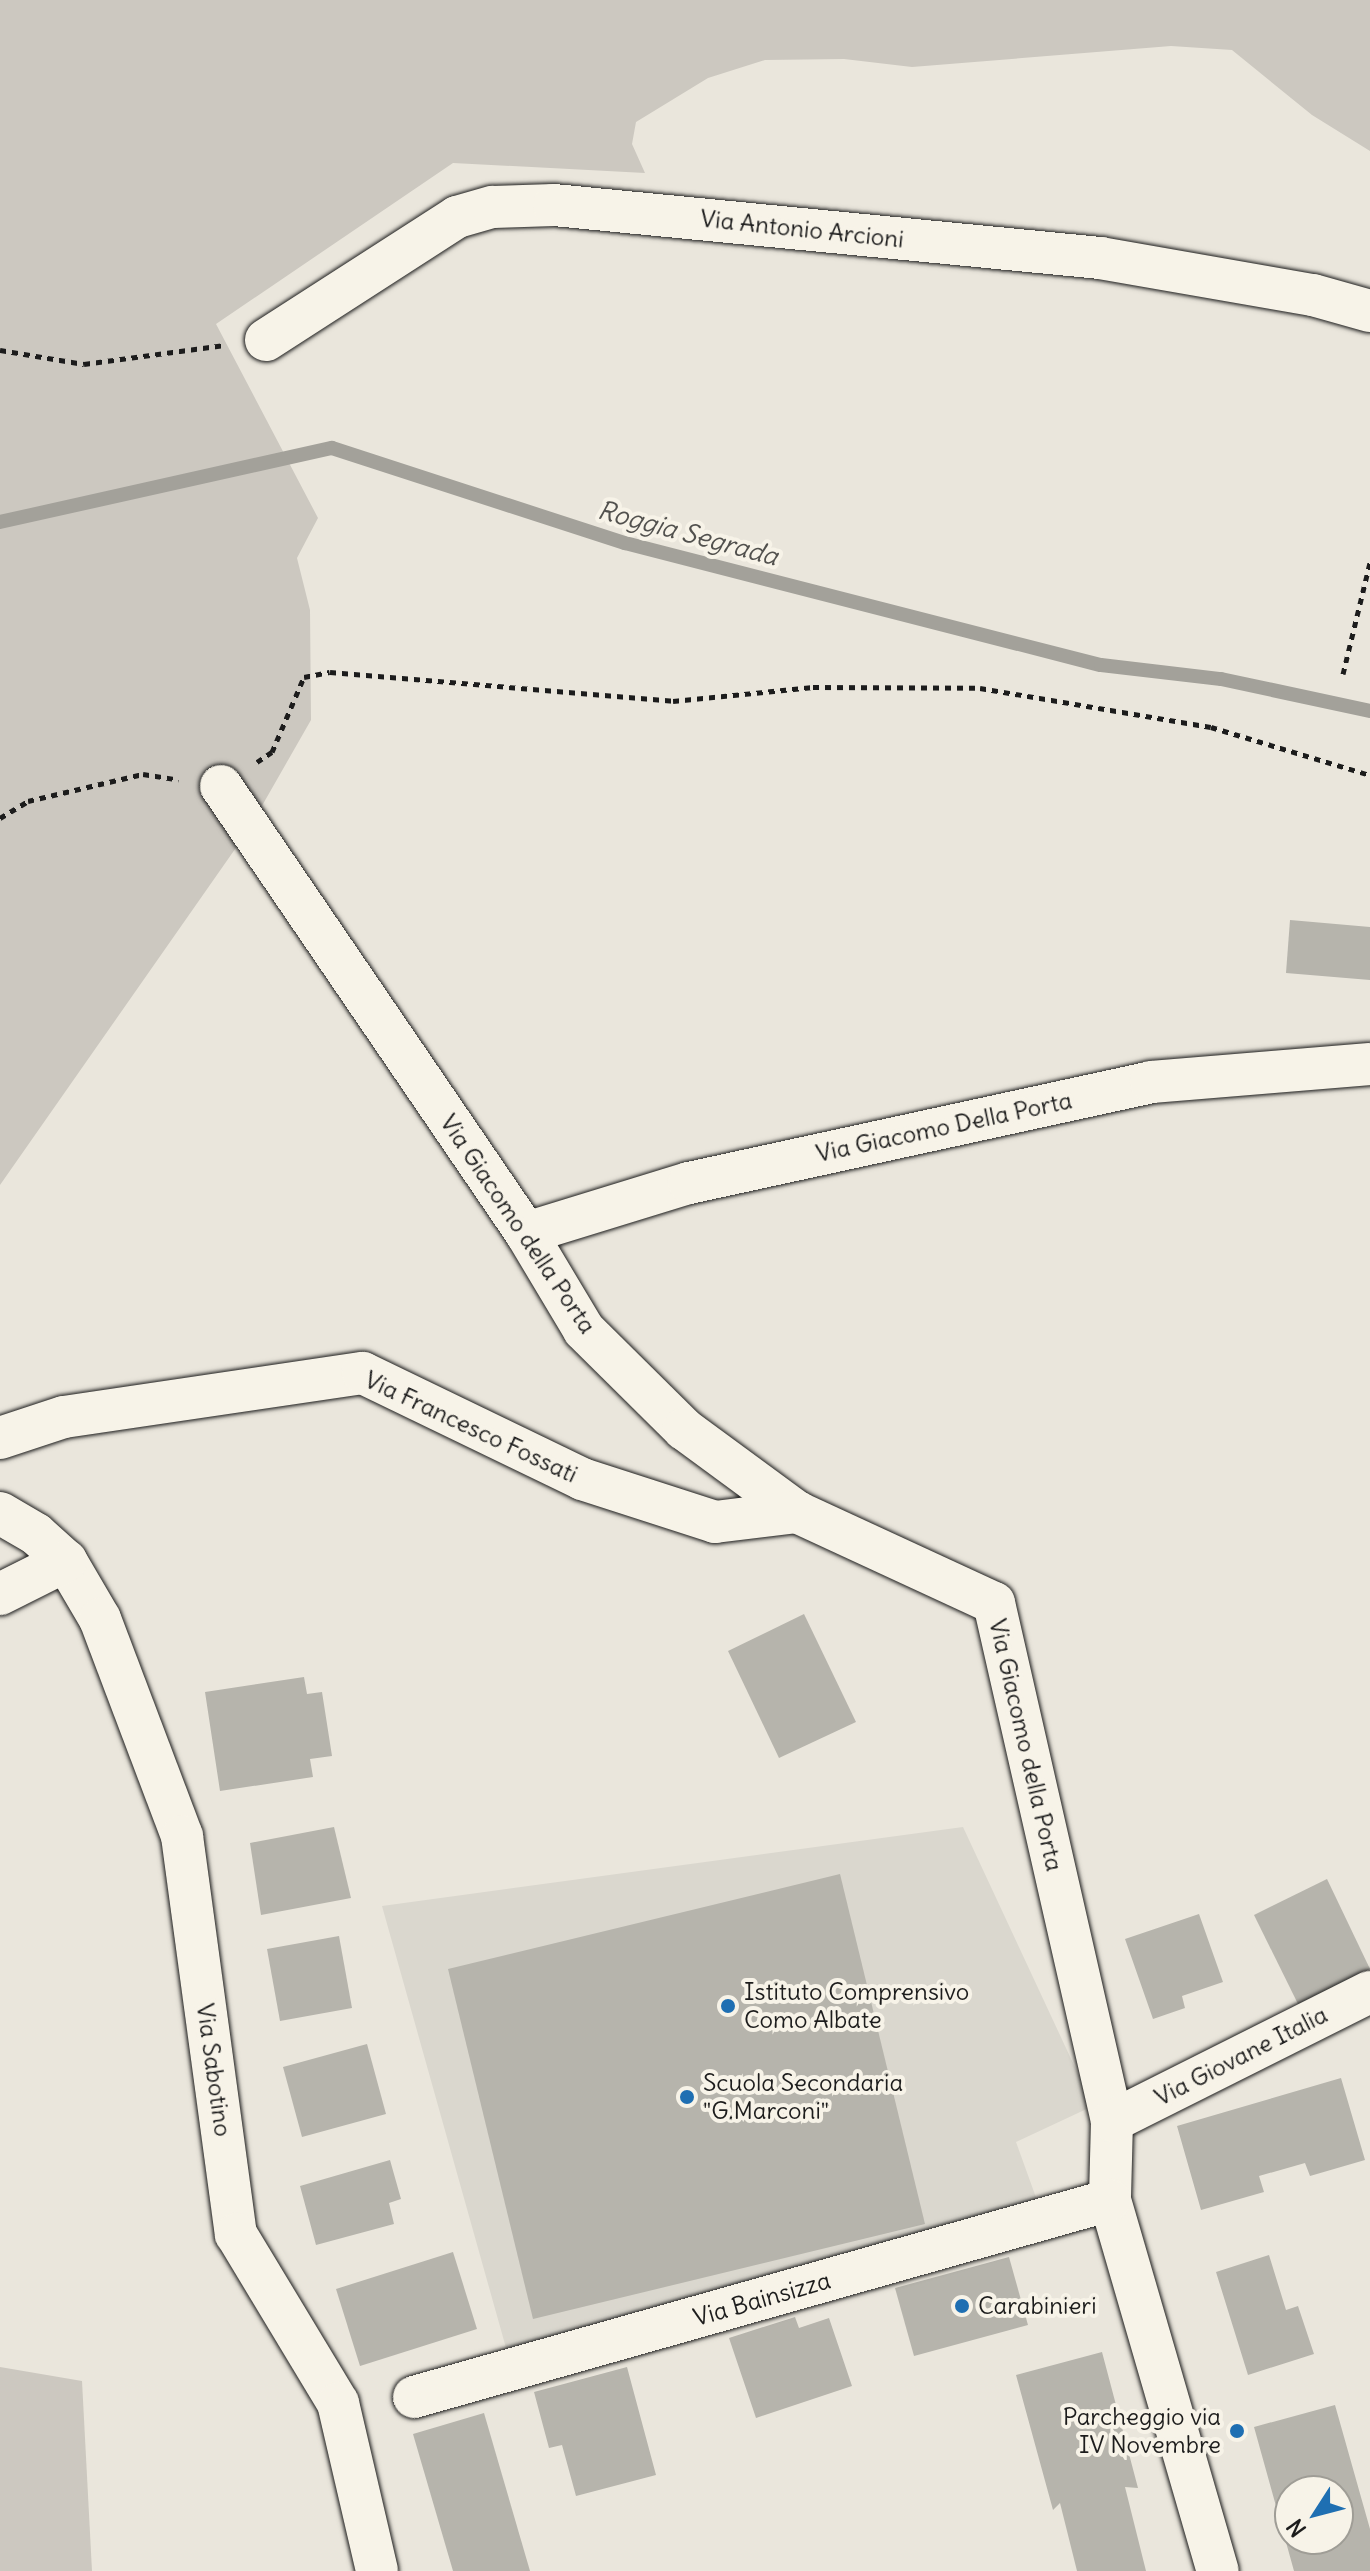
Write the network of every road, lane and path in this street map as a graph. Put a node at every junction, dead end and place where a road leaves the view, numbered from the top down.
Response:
1 (1370, 311) edge
2 (266, 340) joint
3 (0, 350) edge
4 (1370, 562) edge
5 (1343, 674) dead end
6 (1370, 775) edge
7 (221, 786) junction
8 (0, 818) edge
9 (1370, 1064) edge
10 (526, 1233) junction
11 (0, 1438) edge
12 (797, 1512) junction
13 (0, 1513) edge
14 (66, 1561) junction
15 (0, 1594) edge
16 (1370, 1992) edge
17 (1112, 2121) junction
18 (1110, 2200) junction
19 (414, 2397) dead end
20 (377, 2571) edge
21 (1218, 2571) edge

1 - 2 street, Via Antonio Arcioni
2 - 3 path
4 - 5 path
6 - 7 path
7 - 8 path
7 - 10 street, Via Giacomo della Porta
9 - 10 street, Via Giacomo Della Porta
10 - 12 street, Via Giacomo della Porta
11 - 12 street, Via Francesco Fossati
12 - 17 street, Via Giacomo della Porta
13 - 14 street, Via Sabotino
14 - 15 street
14 - 20 street, Via Sabotino
16 - 17 street, Via Giovane Italia
17 - 18 street
18 - 19 street, Via Bainsizza
18 - 21 street

